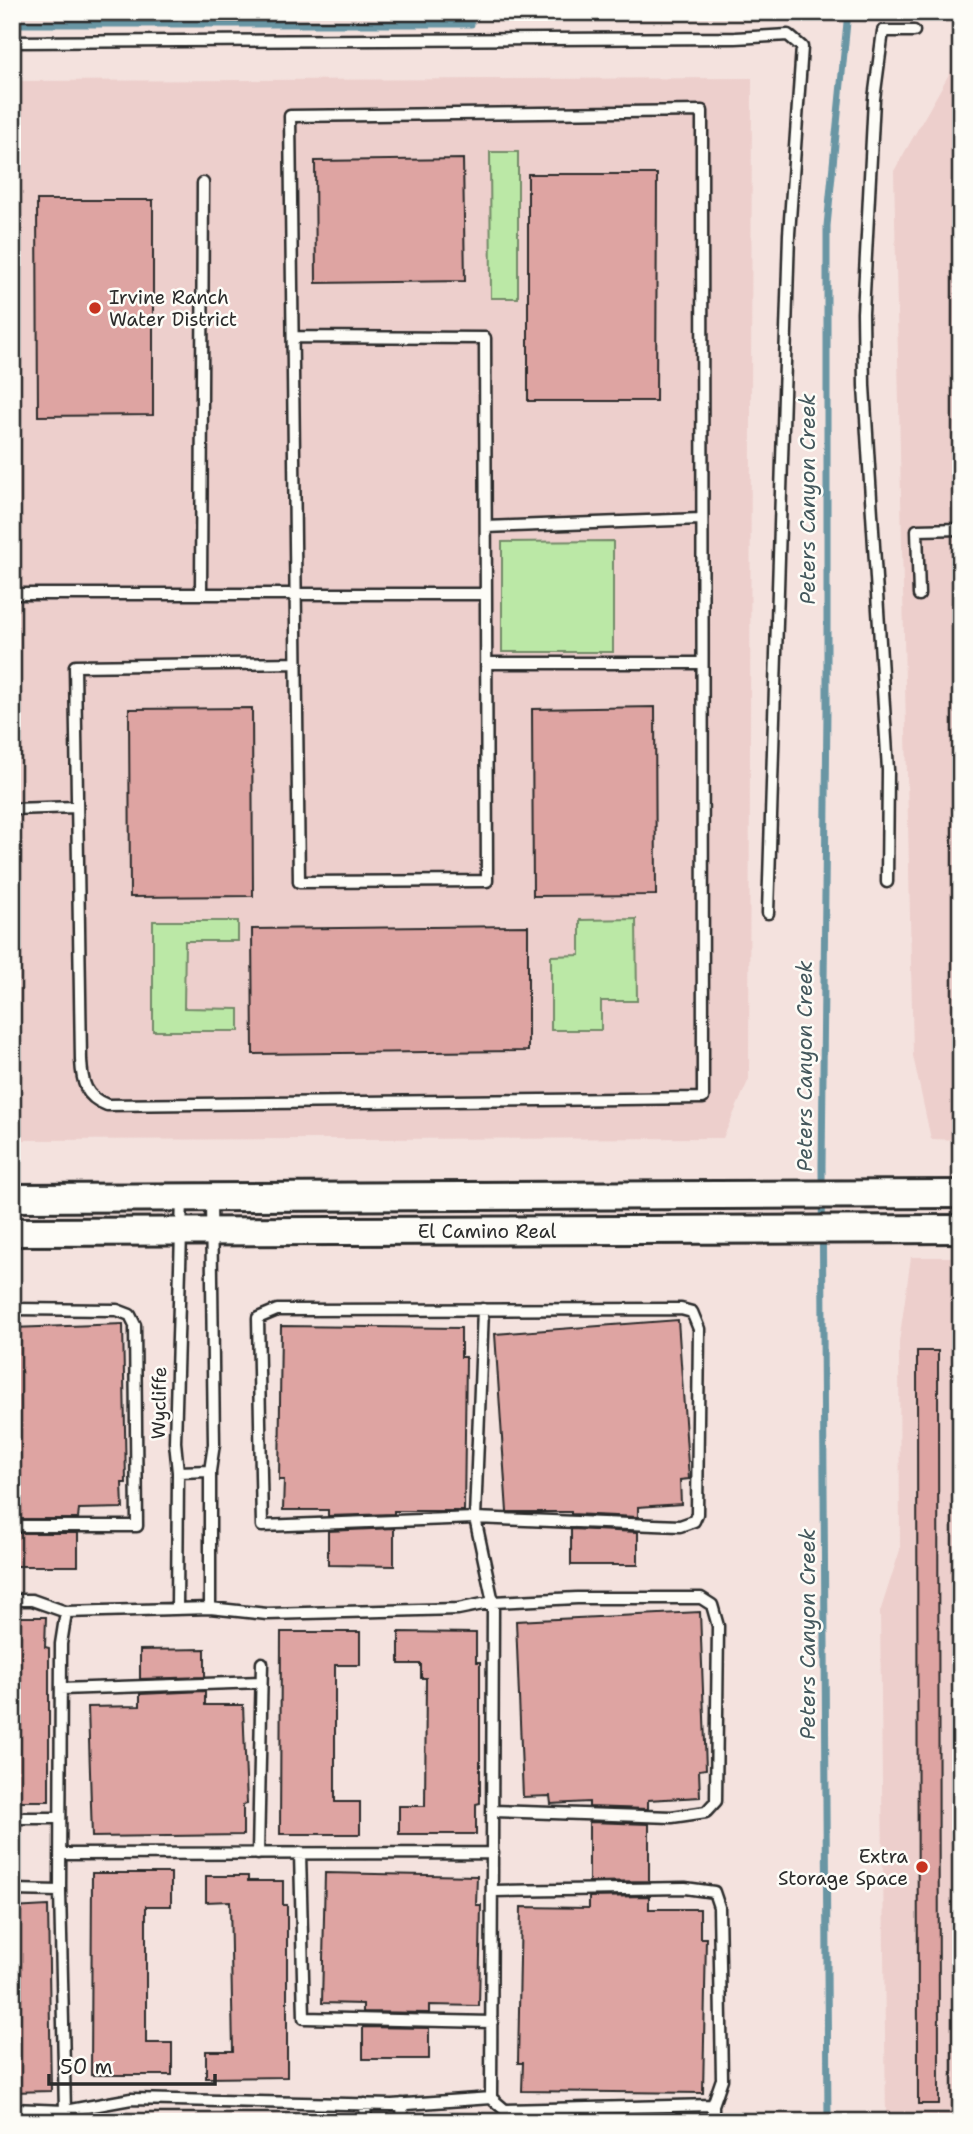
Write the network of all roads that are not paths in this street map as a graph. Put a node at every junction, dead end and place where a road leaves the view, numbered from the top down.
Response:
1 (914, 31) dead end
2 (12, 42) edge
3 (203, 183) dead end
4 (293, 337) junction
5 (701, 519) junction
6 (486, 527) junction
7 (961, 529) edge
8 (12, 594) edge
9 (201, 594) junction
10 (296, 594) junction
11 (486, 594) junction
12 (919, 595) dead end
13 (297, 663) junction
14 (486, 663) junction
15 (701, 663) junction
16 (77, 807) junction
17 (12, 809) edge
18 (887, 882) dead end
19 (768, 913) dead end
20 (961, 1194) edge
21 (12, 1198) edge
22 (182, 1198) junction
23 (211, 1198) junction
24 (961, 1230) edge
25 (12, 1232) edge
26 (181, 1232) junction
27 (211, 1233) junction
28 (12, 1309) edge
29 (483, 1309) junction
30 (210, 1471) junction
31 (178, 1472) junction
32 (475, 1518) junction
33 (12, 1526) edge
34 (12, 1600) edge
35 (493, 1602) junction
36 (210, 1608) junction
37 (177, 1609) junction
38 (66, 1612) junction
39 (262, 1663) dead end
40 (261, 1682) junction
41 (61, 1689) junction
42 (493, 1811) junction
43 (12, 1818) edge
44 (60, 1818) junction
45 (300, 1853) junction
46 (494, 1853) junction
47 (60, 1854) junction
48 (258, 1854) junction
49 (12, 1890) edge
50 (60, 1891) junction
51 (494, 1891) junction
52 (492, 2022) junction
53 (491, 2098) junction
54 (365, 2104) junction
55 (402, 2104) junction
56 (713, 2105) junction
57 (12, 2109) edge
58 (65, 2111) junction
59 (70, 2122) edge
60 (366, 2122) edge
61 (403, 2122) edge
62 (713, 2122) edge

1 - 18 lane
2 - 19 lane
3 - 9 lane
4 - 5 lane
4 - 6 lane
4 - 10 lane
5 - 6 lane
5 - 15 lane
6 - 11 lane
7 - 12 lane
8 - 9 lane
9 - 10 lane
10 - 11 lane
10 - 13 lane
11 - 14 lane
13 - 14 lane
13 - 16 lane
14 - 15 lane
15 - 16 lane
16 - 17 lane
20 - 23 main road, El Camino Real
21 - 22 main road, El Camino Real
22 - 23 main road, El Camino Real
22 - 26 lane, Wycliffe
23 - 27 lane
24 - 27 main road, El Camino Real
25 - 26 main road, El Camino Real
26 - 27 main road, El Camino Real
26 - 31 lane, Wycliffe
27 - 30 lane
28 - 33 lane
29 - 32 lane
29 - 32 lane
29 - 32 lane
30 - 31 lane
30 - 36 lane
31 - 37 lane, Wycliffe
32 - 35 lane
34 - 38 lane
35 - 36 lane
35 - 42 lane
35 - 42 lane
36 - 37 lane
37 - 38 lane
38 - 41 lane
39 - 40 lane
40 - 41 lane
40 - 48 lane
41 - 44 lane
42 - 46 lane
43 - 44 lane
44 - 47 lane
45 - 46 lane
45 - 48 lane
45 - 52 lane
46 - 51 lane
47 - 48 lane
47 - 50 lane
49 - 50 lane
50 - 58 lane
51 - 52 lane
51 - 56 lane
52 - 53 lane
53 - 55 lane
53 - 56 lane
54 - 55 lane
54 - 58 lane
54 - 60 lane
55 - 61 lane
56 - 62 lane
57 - 58 lane
58 - 59 lane

